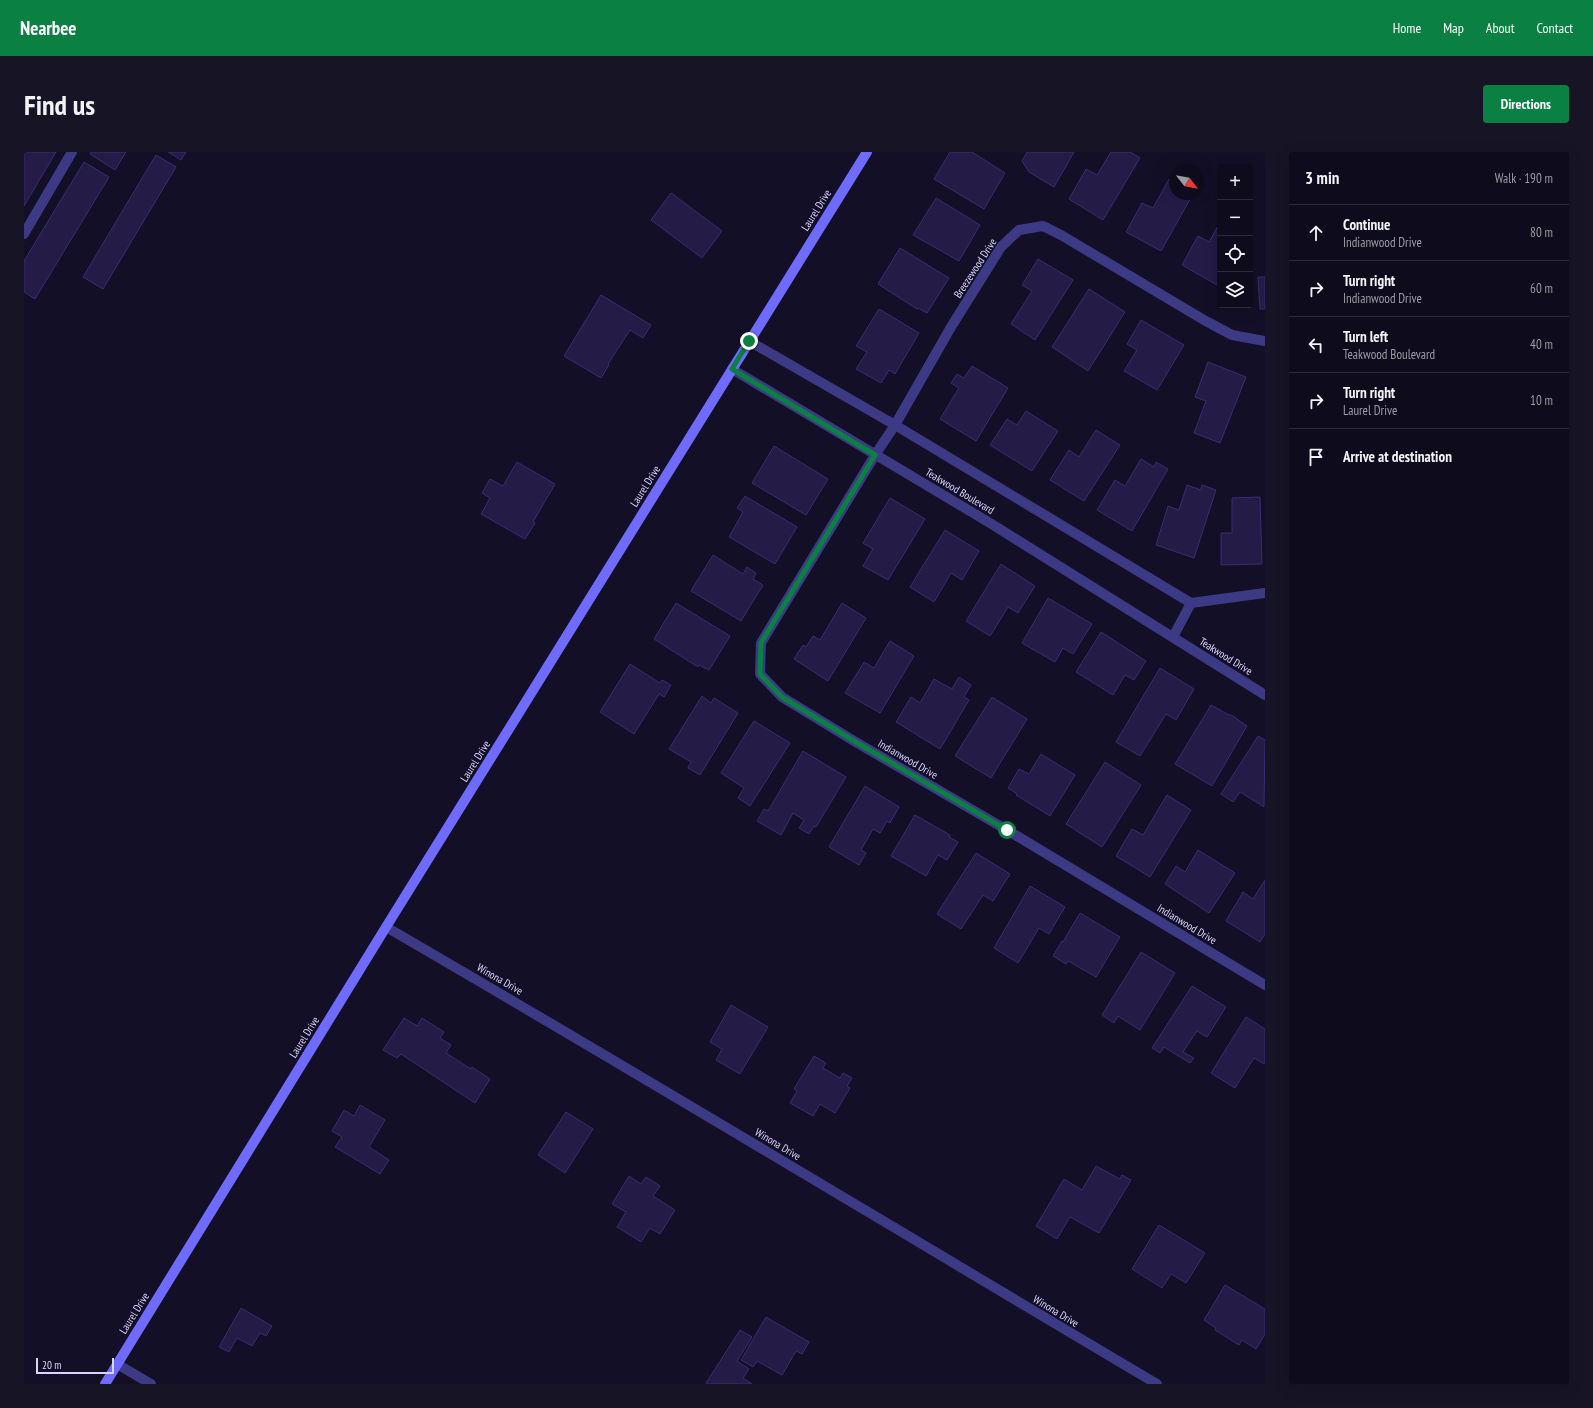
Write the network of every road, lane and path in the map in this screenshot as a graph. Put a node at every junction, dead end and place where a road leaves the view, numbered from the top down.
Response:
1 (72, 152) edge
2 (867, 152) edge
3 (24, 234) edge
4 (749, 341) junction
5 (1265, 341) edge
6 (732, 369) junction
7 (895, 425) junction
8 (875, 455) junction
9 (1265, 593) edge
10 (1191, 603) junction
11 (1174, 637) junction
12 (1265, 695) edge
13 (386, 927) junction
14 (1265, 985) edge
15 (117, 1364) junction
16 (105, 1384) edge
17 (151, 1384) edge
18 (1157, 1384) edge

1 - 3 street
2 - 4 street, Laurel Drive
4 - 6 street, Laurel Drive
4 - 7 street, Teakwood Boulevard
5 - 7 street, Breezewood Drive
6 - 8 street, Teakwood Boulevard
6 - 13 street, Laurel Drive
7 - 8 street, Breezewood Drive
7 - 10 street, Teakwood Boulevard
8 - 11 street, Teakwood Boulevard
8 - 14 street, Indianwood Drive
9 - 10 street
10 - 11 street
11 - 12 street, Teakwood Drive
13 - 15 street, Laurel Drive
13 - 18 street, Winona Drive
15 - 16 street, Laurel Drive
15 - 17 street

